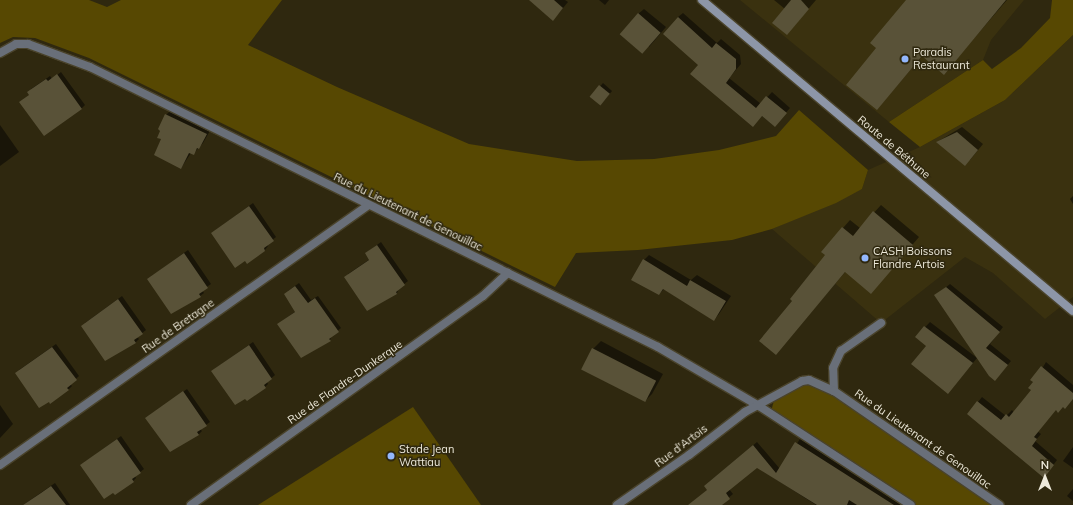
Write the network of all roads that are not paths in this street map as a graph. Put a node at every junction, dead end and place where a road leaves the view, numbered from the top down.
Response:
1 (702, 0) edge
2 (0, 53) edge
3 (368, 205) junction
4 (508, 273) junction
5 (1073, 311) edge
6 (881, 323) dead end
7 (834, 391) junction
8 (759, 406) junction
9 (0, 465) edge
10 (191, 505) edge
11 (617, 505) edge
12 (912, 505) edge
13 (999, 505) edge

1 - 5 main road, Route de Béthune
2 - 3 street, Rue du Lieutenant de Genouillac
3 - 4 street, Rue du Lieutenant de Genouillac
3 - 9 street, Rue de Bretagne
4 - 8 street, Rue du Lieutenant de Genouillac
4 - 10 street, Rue de Flandre-Dunkerque
6 - 7 street
7 - 8 street, Rue du Lieutenant de Genouillac
7 - 13 street, Rue du Lieutenant de Genouillac
8 - 11 street, Rue d'Artois
8 - 12 street, Rue du Lieutenant de Genouillac

